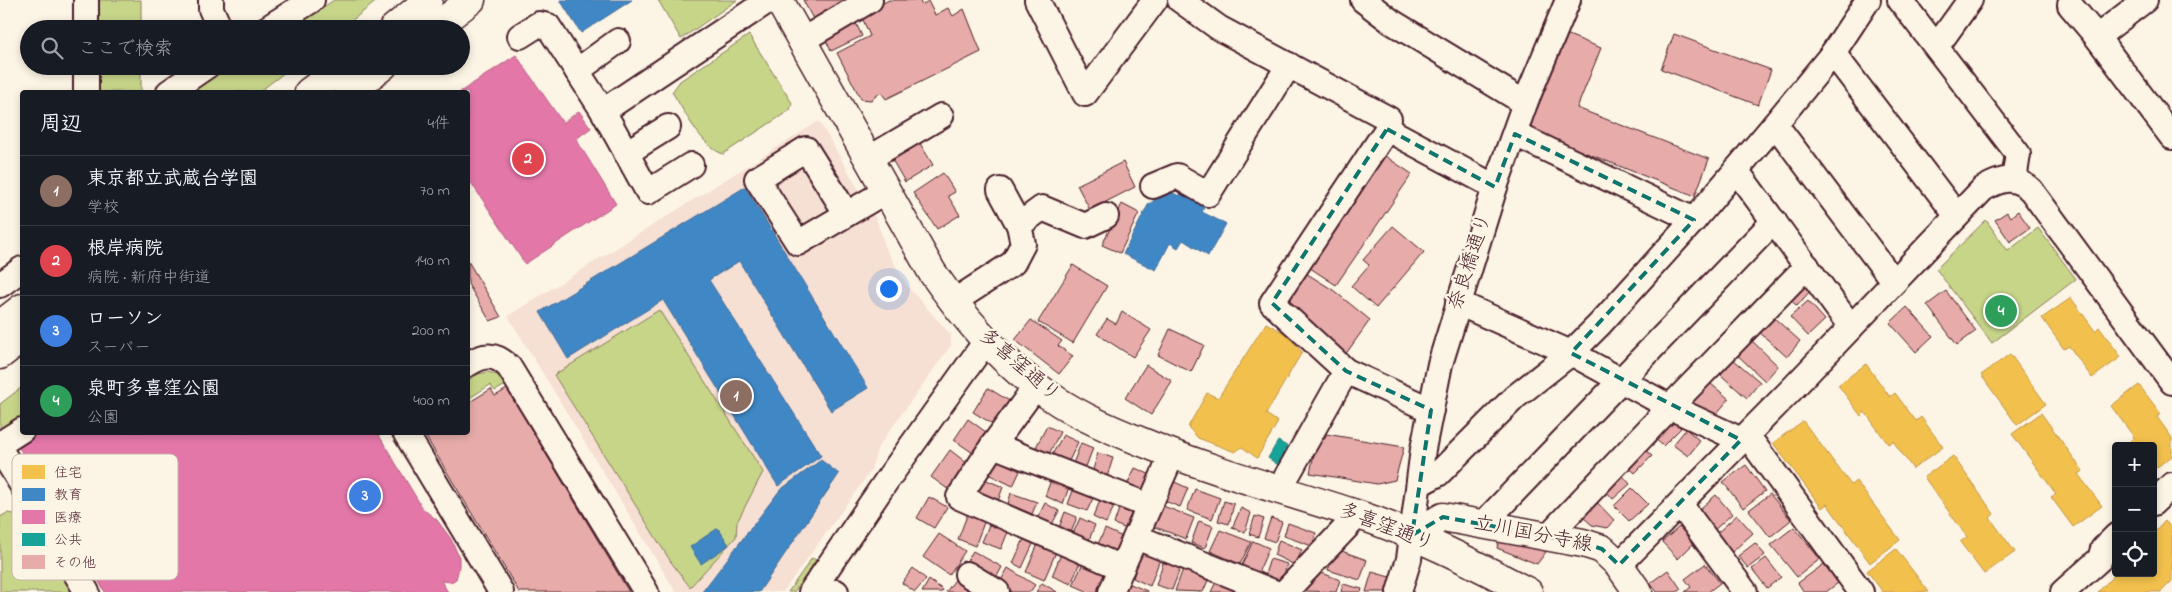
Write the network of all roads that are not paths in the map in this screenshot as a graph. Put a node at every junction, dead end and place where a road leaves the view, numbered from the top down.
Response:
1 (86, 0) edge
2 (211, 0) edge
3 (312, 0) edge
4 (428, 0) edge
5 (443, 0) edge
6 (471, 0) edge
7 (769, 0) edge
8 (779, 0) edge
9 (870, 0) edge
10 (1037, 0) edge
11 (1155, 0) edge
12 (1180, 0) edge
13 (1363, 0) edge
14 (1868, 0) edge
15 (1900, 0) edge
16 (1970, 0) edge
17 (2145, 0) edge
18 (1566, 1) edge
19 (2070, 6) dead end
20 (86, 20) edge
21 (216, 20) edge
22 (280, 20) edge
23 (405, 20) edge
24 (407, 20) edge
25 (445, 20) edge
26 (520, 36) dead end
27 (2097, 37) junction
28 (618, 41) dead end
29 (801, 41) junction
30 (1937, 46) junction
31 (1832, 53) junction
32 (1289, 65) junction
33 (576, 71) junction
34 (86, 75) edge
35 (194, 75) edge
36 (332, 75) edge
37 (371, 75) edge
38 (86, 90) edge
39 (172, 90) edge
40 (312, 90) edge
41 (351, 90) edge
42 (1525, 103) junction
43 (603, 111) junction
44 (941, 116) dead end
45 (1775, 124) junction
46 (668, 127) dead end
47 (1387, 129) junction
48 (1515, 134) junction
49 (2172, 138) edge
50 (626, 153) junction
51 (868, 159) junction
52 (691, 165) dead end
53 (1736, 170) junction
54 (2014, 180) junction
55 (1152, 186) dead end
56 (1495, 187) junction
57 (1000, 190) dead end
58 (886, 191) junction
59 (846, 213) dead end
60 (1106, 216) dead end
61 (1956, 216) junction
62 (1694, 220) junction
63 (1774, 221) junction
64 (1018, 225) junction
65 (1807, 266) junction
66 (20, 270) edge
67 (1894, 282) junction
68 (0, 285) edge
69 (953, 302) junction
70 (1458, 303) junction
71 (20, 310) edge
72 (0, 325) edge
73 (1851, 327) junction
74 (20, 340) edge
75 (986, 341) junction
76 (1571, 353) junction
77 (0, 355) edge
78 (470, 363) edge
79 (1346, 371) junction
80 (1620, 380) junction
81 (2172, 382) edge
82 (1036, 386) junction
83 (1670, 407) junction
84 (1431, 410) junction
85 (20, 431) edge
86 (407, 435) edge
87 (1744, 437) junction
88 (0, 444) edge
89 (994, 445) junction
90 (0, 449) edge
91 (1172, 455) junction
92 (12, 469) edge
93 (1419, 484) junction
94 (2172, 486) edge
95 (1279, 490) junction
96 (2157, 499) edge
97 (1680, 504) junction
98 (1149, 506) junction
99 (1358, 515) junction
100 (1482, 524) junction
101 (1412, 535) junction
102 (1548, 536) junction
103 (1136, 537) junction
104 (2112, 540) edge
105 (1619, 565) junction
106 (1122, 568) junction
107 (966, 574) dead end
108 (80, 580) edge
109 (87, 592) edge
110 (501, 592) edge
111 (646, 592) edge
112 (811, 592) edge
113 (997, 592) edge
114 (1111, 592) edge
115 (1273, 592) edge
116 (1285, 592) edge
117 (1399, 592) edge
118 (1528, 592) edge
119 (1638, 592) edge
120 (1745, 592) edge
121 (1861, 592) edge
122 (2063, 592) edge

1 - 20 street
2 - 21 street
3 - 22 street
4 - 23 main road
5 - 24 main road
6 - 25 main road
7 - 43 street
8 - 29 main road, 多喜窪通り
9 - 29 street
10 - 11 street
12 - 32 street
13 - 42 street
14 - 31 street
15 - 30 street
16 - 30 street
17 - 27 street
18 - 42 street, 奈良橋通り
19 - 27 street
26 - 33 street
27 - 49 street
28 - 33 street
29 - 51 main road, 多喜窪通り
30 - 54 street
31 - 45 street
31 - 61 street
32 - 47 street
32 - 55 street
33 - 43 street
34 - 38 street
35 - 39 street
36 - 40 main road
37 - 41 main road
42 - 48 street, 奈良橋通り
43 - 50 street
44 - 51 street
45 - 53 street
45 - 67 street
46 - 50 street
47 - 56 street
47 - 79 street
48 - 56 street, 奈良橋通り
48 - 62 street
50 - 52 street
51 - 58 main road, 多喜窪通り
53 - 62 street
53 - 63 street
54 - 61 street
54 - 81 street
56 - 70 street, 奈良橋通り
57 - 64 street
58 - 59 street
58 - 69 main road, 多喜窪通り
60 - 64 street
61 - 67 street
62 - 76 street
63 - 65 street
63 - 80 street
64 - 69 street
65 - 73 street
65 - 83 street
66 - 68 street
67 - 73 street
69 - 75 main road, 多喜窪通り
70 - 76 street
70 - 84 street, 奈良橋通り
71 - 72 main road
73 - 87 street
74 - 77 main road
75 - 82 main road, 多喜窪通り
75 - 112 street
76 - 80 street
76 - 93 street
78 - 111 street
79 - 84 street
79 - 95 street
80 - 83 street
80 - 100 street
82 - 89 street
82 - 91 main road, 多喜窪通り
83 - 87 street
83 - 102 street
84 - 93 street, 奈良橋通り
85 - 88 street
86 - 110 street
87 - 97 street
87 - 121 street
89 - 98 street
89 - 106 street
90 - 92 street
91 - 95 main road, 多喜窪通り
91 - 98 street
93 - 101 street, 奈良橋通り
94 - 96 street
95 - 99 main road, 多喜窪通り
97 - 105 street
97 - 120 street
98 - 103 street
99 - 101 main road, 多喜窪通り
99 - 116 street
100 - 101 main road, 立川国分寺線
100 - 102 main road, 立川国分寺線
101 - 117 street, 奈良橋通り
101 - 118 main road, 多喜窪通り
102 - 105 main road, 立川国分寺線
103 - 106 street
103 - 115 street
104 - 122 street
105 - 119 main road, 立川国分寺線
106 - 114 street
107 - 113 street
108 - 109 street

